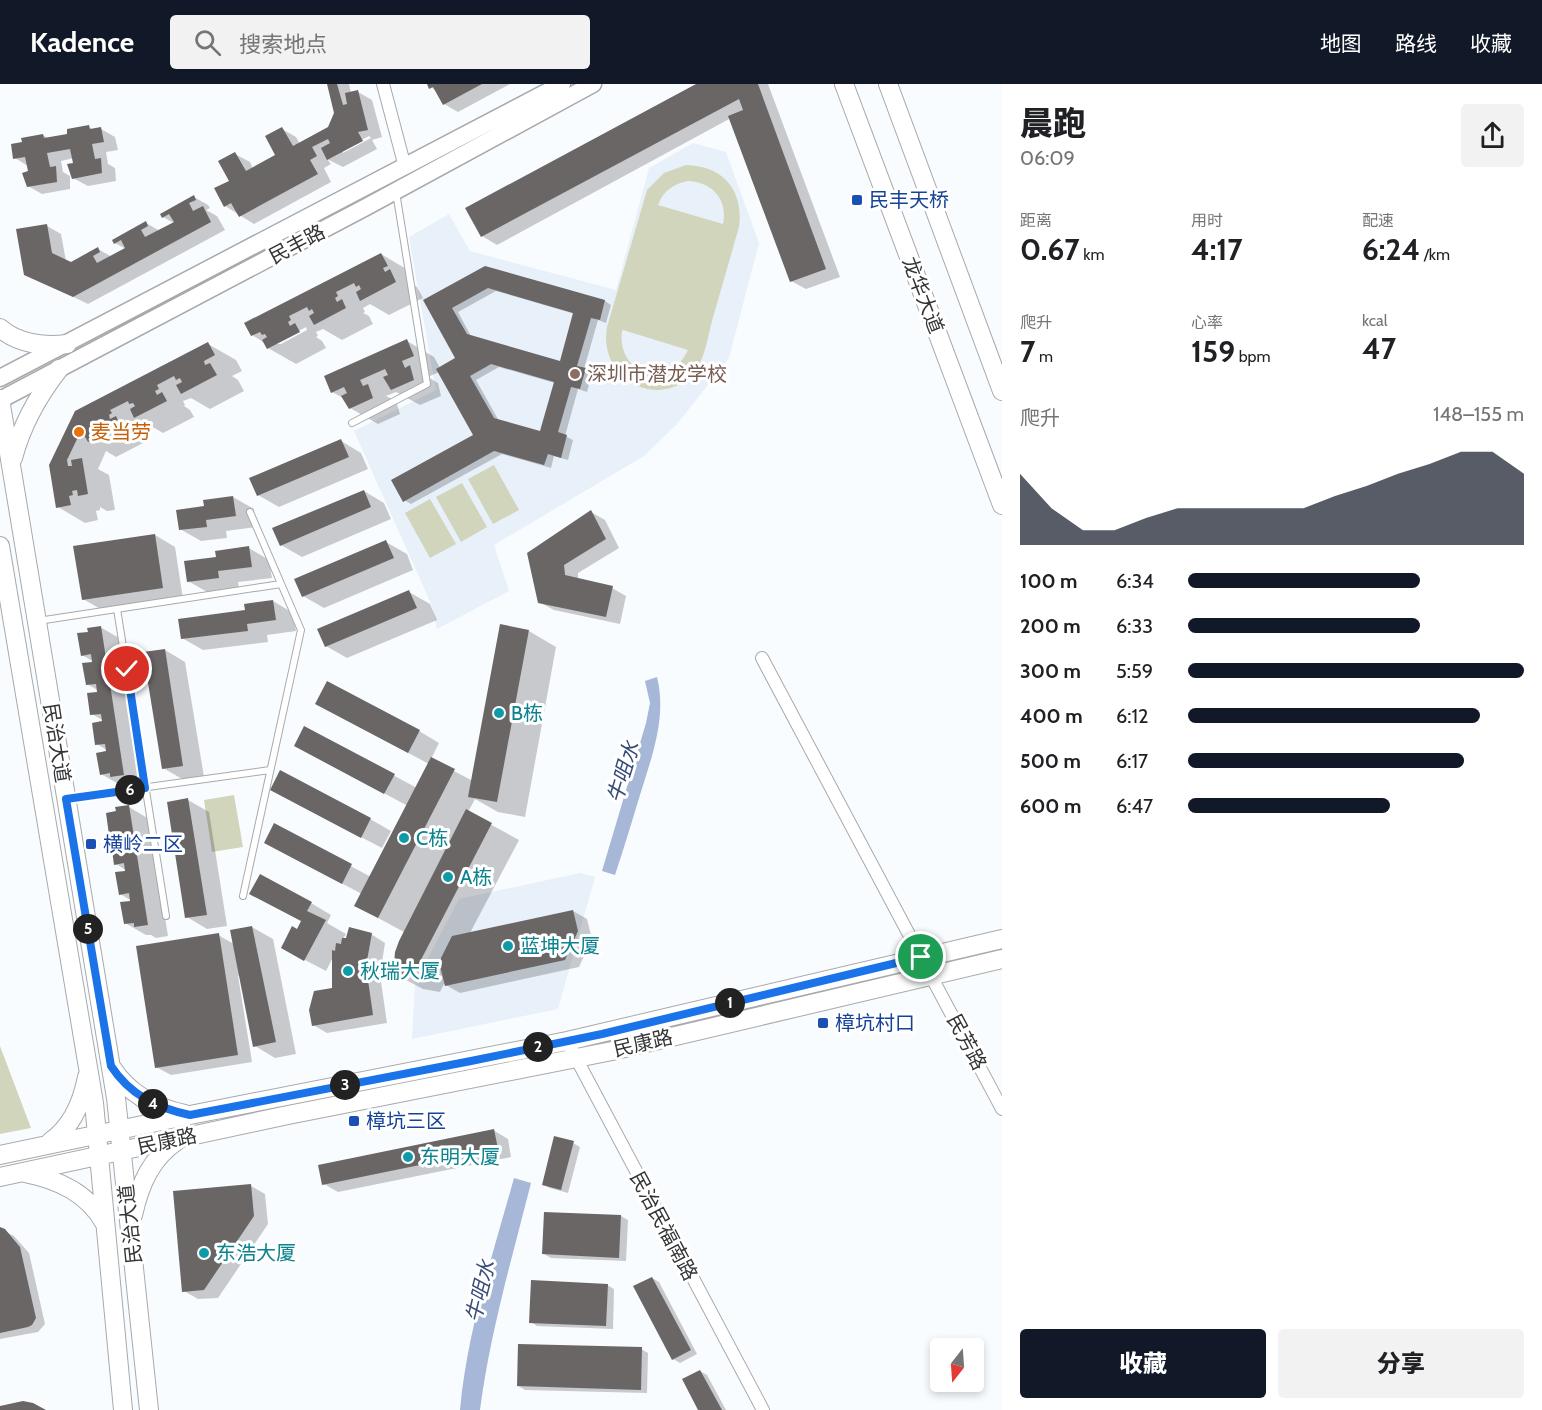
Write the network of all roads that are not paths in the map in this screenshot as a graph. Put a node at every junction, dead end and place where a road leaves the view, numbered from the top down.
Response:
1 (383, 84) edge
2 (562, 84) edge
3 (593, 84) edge
4 (844, 84) edge
5 (888, 84) edge
6 (405, 166) junction
7 (396, 191) junction
8 (0, 328) edge
9 (67, 345) junction
10 (59, 369) junction
11 (0, 378) edge
12 (1002, 391) edge
13 (0, 399) edge
14 (352, 423) dead end
15 (12, 468) junction
16 (1002, 505) edge
17 (250, 512) dead end
18 (0, 546) edge
19 (281, 584) junction
20 (117, 609) junction
21 (37, 621) junction
22 (762, 658) dead end
23 (270, 770) junction
24 (145, 788) junction
25 (66, 799) junction
26 (243, 896) dead end
27 (166, 916) dead end
28 (1002, 939) edge
29 (921, 957) junction
30 (1002, 959) edge
31 (932, 976) junction
32 (567, 1041) junction
33 (577, 1058) junction
34 (88, 1066) junction
35 (111, 1066) junction
36 (1002, 1109) edge
37 (190, 1115) junction
38 (120, 1129) junction
39 (98, 1134) junction
40 (181, 1138) junction
41 (45, 1146) junction
42 (123, 1150) junction
43 (0, 1155) edge
44 (100, 1155) junction
45 (21, 1173) junction
46 (0, 1177) edge
47 (106, 1225) junction
48 (131, 1234) junction
49 (123, 1410) edge
50 (148, 1410) edge
51 (762, 1410) edge

1 - 6 street
2 - 6 main road, 民丰路
3 - 7 main road, 民丰路
4 - 16 main road, 龙华大道
5 - 12 main road, 龙华大道
6 - 9 main road, 民丰路
7 - 10 main road, 民丰路
7 - 14 lane
8 - 9 main road
9 - 11 main road, 民丰路
10 - 13 main road, 民丰路
10 - 15 main road
13 - 15 main road, 民治大道
15 - 21 main road, 民治大道
17 - 19 lane
18 - 34 main road, 民治大道
19 - 20 lane
19 - 23 lane
20 - 21 lane
20 - 24 lane
21 - 25 main road, 民治大道
22 - 29 street
23 - 24 lane
23 - 26 lane
24 - 25 lane
24 - 27 lane
25 - 35 main road, 民治大道
28 - 29 main road, 民康路
29 - 32 main road, 民康路
30 - 31 main road, 民康路
31 - 33 main road, 民康路
31 - 36 street, 民芳路
32 - 33 street, 民治民福南路
32 - 37 main road, 民康路
33 - 40 main road, 民康路
33 - 51 street, 民治民福南路
34 - 39 main road, 民治大道
34 - 41 main road
35 - 37 main road
35 - 38 main road, 民治大道
37 - 38 main road, 民康路
38 - 39 main road, 民康路
38 - 42 main road, 民治大道
39 - 41 main road, 民康路
39 - 44 main road, 民治大道
40 - 42 main road, 民康路
40 - 48 main road
41 - 43 main road, 民康路
42 - 44 main road, 民康路
42 - 48 main road, 民治大道
44 - 45 main road, 民康路
44 - 47 main road, 民治大道
45 - 46 main road, 民康路
45 - 47 main road
47 - 49 main road, 民治大道
48 - 50 main road, 民治大道

